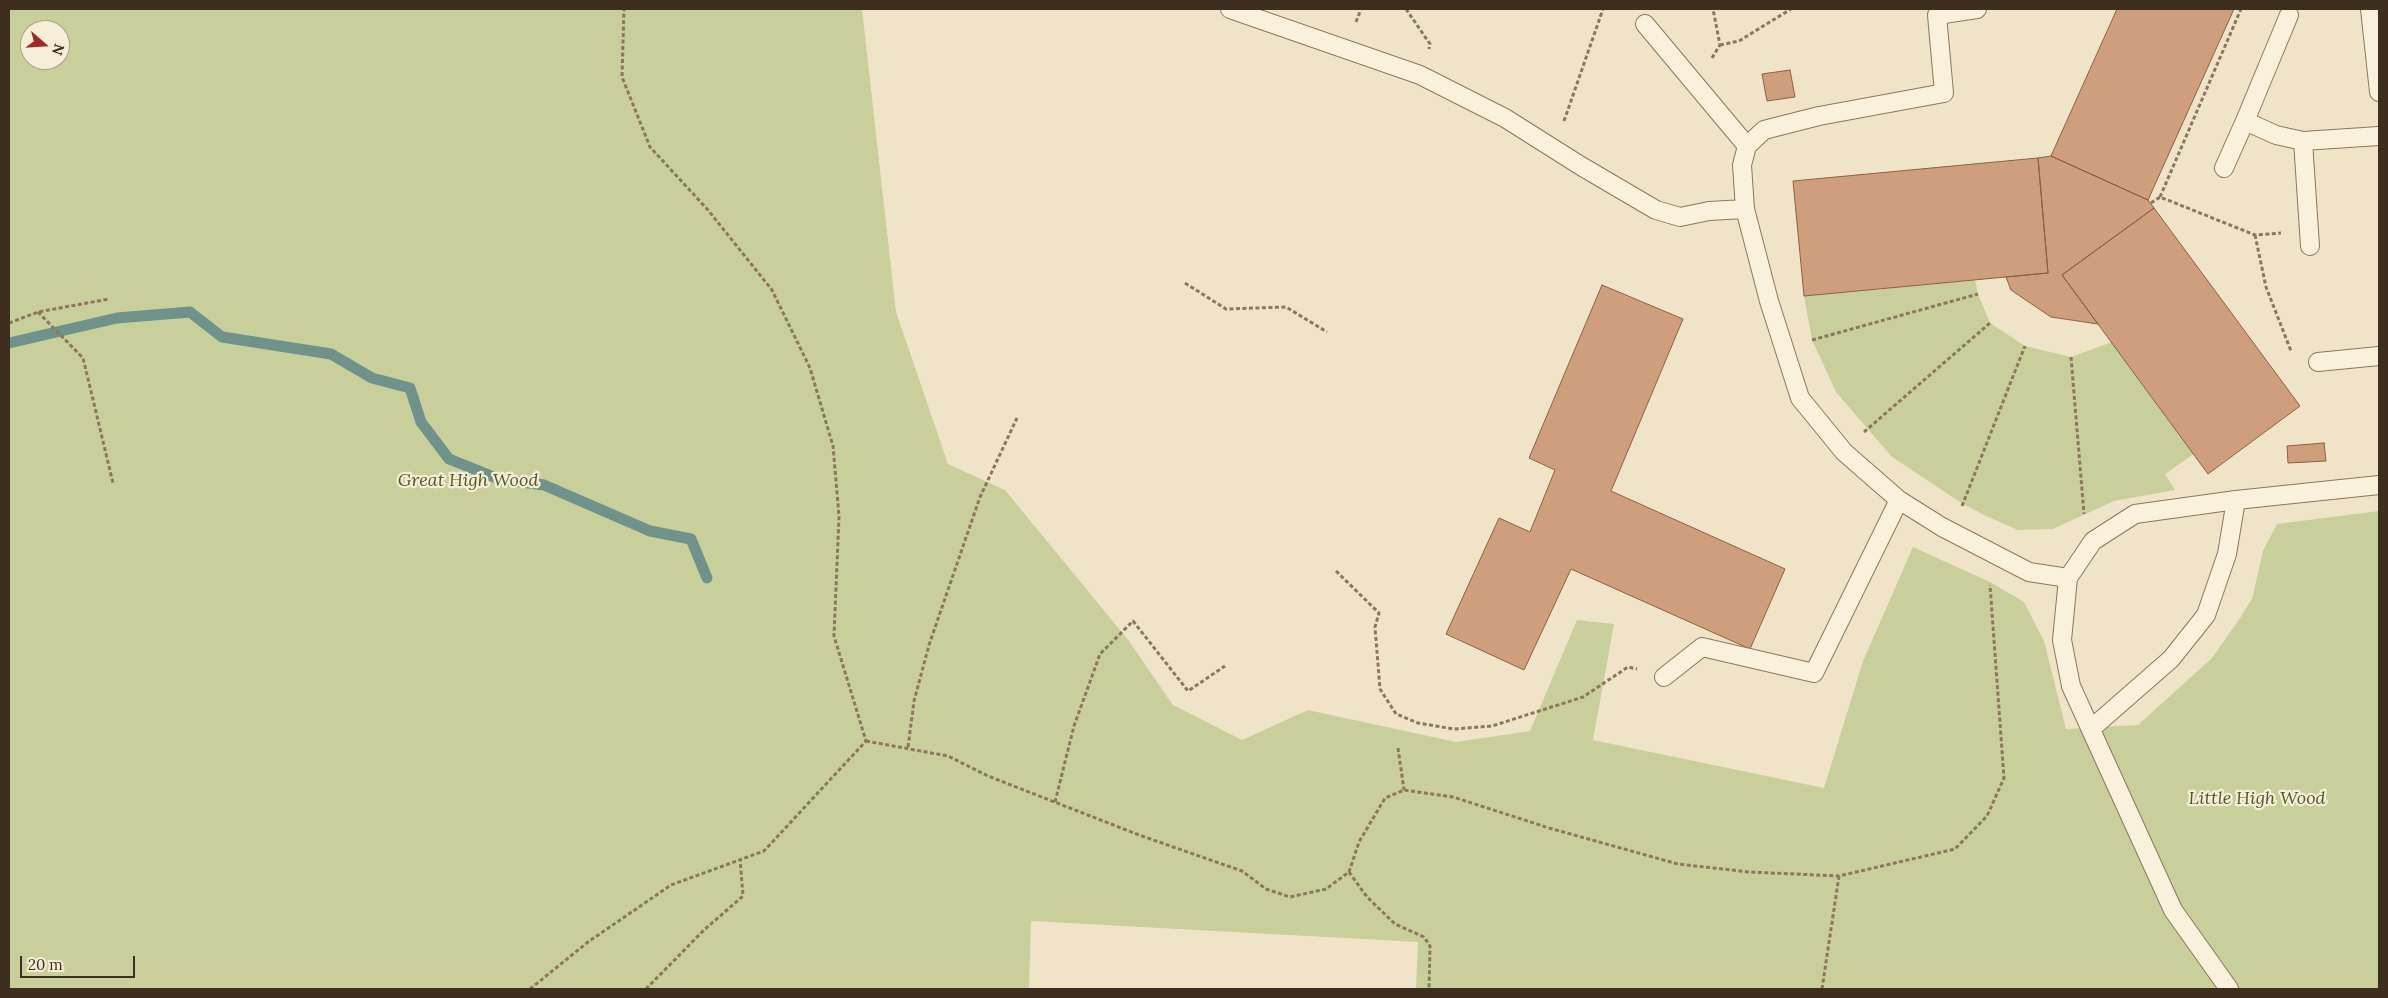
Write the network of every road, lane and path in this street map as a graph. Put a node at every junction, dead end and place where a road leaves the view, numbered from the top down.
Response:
1 (624, 9) edge
2 (1230, 9) edge
3 (1361, 9) edge
4 (1406, 9) edge
5 (1604, 9) edge
6 (1713, 9) edge
7 (1791, 9) edge
8 (1977, 9) edge
9 (2241, 9) edge
10 (2370, 9) edge
11 (2289, 16) dead end
12 (1645, 24) dead end
13 (1353, 30) dead end
14 (1720, 45) junction
15 (1420, 75) junction
16 (1695, 84) junction
17 (2379, 92) edge
18 (2245, 121) junction
19 (2379, 136) edge
20 (2303, 141) junction
21 (1747, 146) junction
22 (1554, 149) junction
23 (2224, 168) dead end
24 (2160, 197) junction
25 (2151, 203) dead end
26 (1745, 209) junction
27 (2255, 235) junction
28 (2309, 239) joint
29 (1185, 283) dead end
30 (1978, 294) dead end
31 (109, 299) dead end
32 (38, 312) junction
33 (9, 323) edge
34 (1990, 323) dead end
35 (1327, 332) dead end
36 (2025, 346) dead end
37 (1784, 353) junction
38 (2379, 356) edge
39 (2071, 357) dead end
40 (2318, 362) joint
41 (1017, 418) dead end
42 (1844, 452) junction
43 (114, 483) dead end
44 (2379, 485) edge
45 (1899, 500) junction
46 (2236, 500) junction
47 (1952, 532) junction
48 (2093, 541) junction
49 (1986, 550) junction
50 (1336, 571) dead end
51 (2068, 578) junction
52 (1225, 666) dead end
53 (1664, 677) joint
54 (2092, 728) junction
55 (866, 741) junction
56 (908, 747) junction
57 (1398, 748) dead end
58 (1404, 790) junction
59 (1055, 802) junction
60 (740, 860) junction
61 (1349, 872) junction
62 (1839, 876) junction
63 (530, 989) edge
64 (646, 989) edge
65 (1429, 989) edge
66 (1822, 989) edge
67 (2229, 989) edge

1 - 55 path
2 - 15 lane
3 - 13 path
4 - 15 path
5 - 22 path
6 - 14 path
7 - 14 path
8 - 21 lane
9 - 24 path
10 - 17 lane
11 - 18 lane
12 - 16 lane
14 - 16 path
15 - 22 lane
16 - 21 lane
18 - 20 lane
18 - 23 lane
19 - 20 lane
20 - 28 lane
21 - 26 lane
22 - 26 lane
24 - 25 path
24 - 27 path
26 - 37 lane
27 - 28 path
27 - 40 path
29 - 35 path
30 - 37 path
31 - 32 path
32 - 33 path
32 - 43 path
34 - 42 path
36 - 47 path
37 - 42 lane
38 - 40 lane
39 - 48 path
41 - 56 path
42 - 45 lane
44 - 46 lane
45 - 47 lane
45 - 53 lane
46 - 48 lane
46 - 54 lane
47 - 49 lane
48 - 51 lane
49 - 51 lane
49 - 62 path
50 - 53 path
51 - 54 lane
52 - 59 path
54 - 67 lane
55 - 56 path
55 - 60 path
56 - 59 path
57 - 58 path
58 - 61 path
58 - 62 path
59 - 61 path
60 - 63 path
60 - 64 path
61 - 65 path
62 - 66 path

